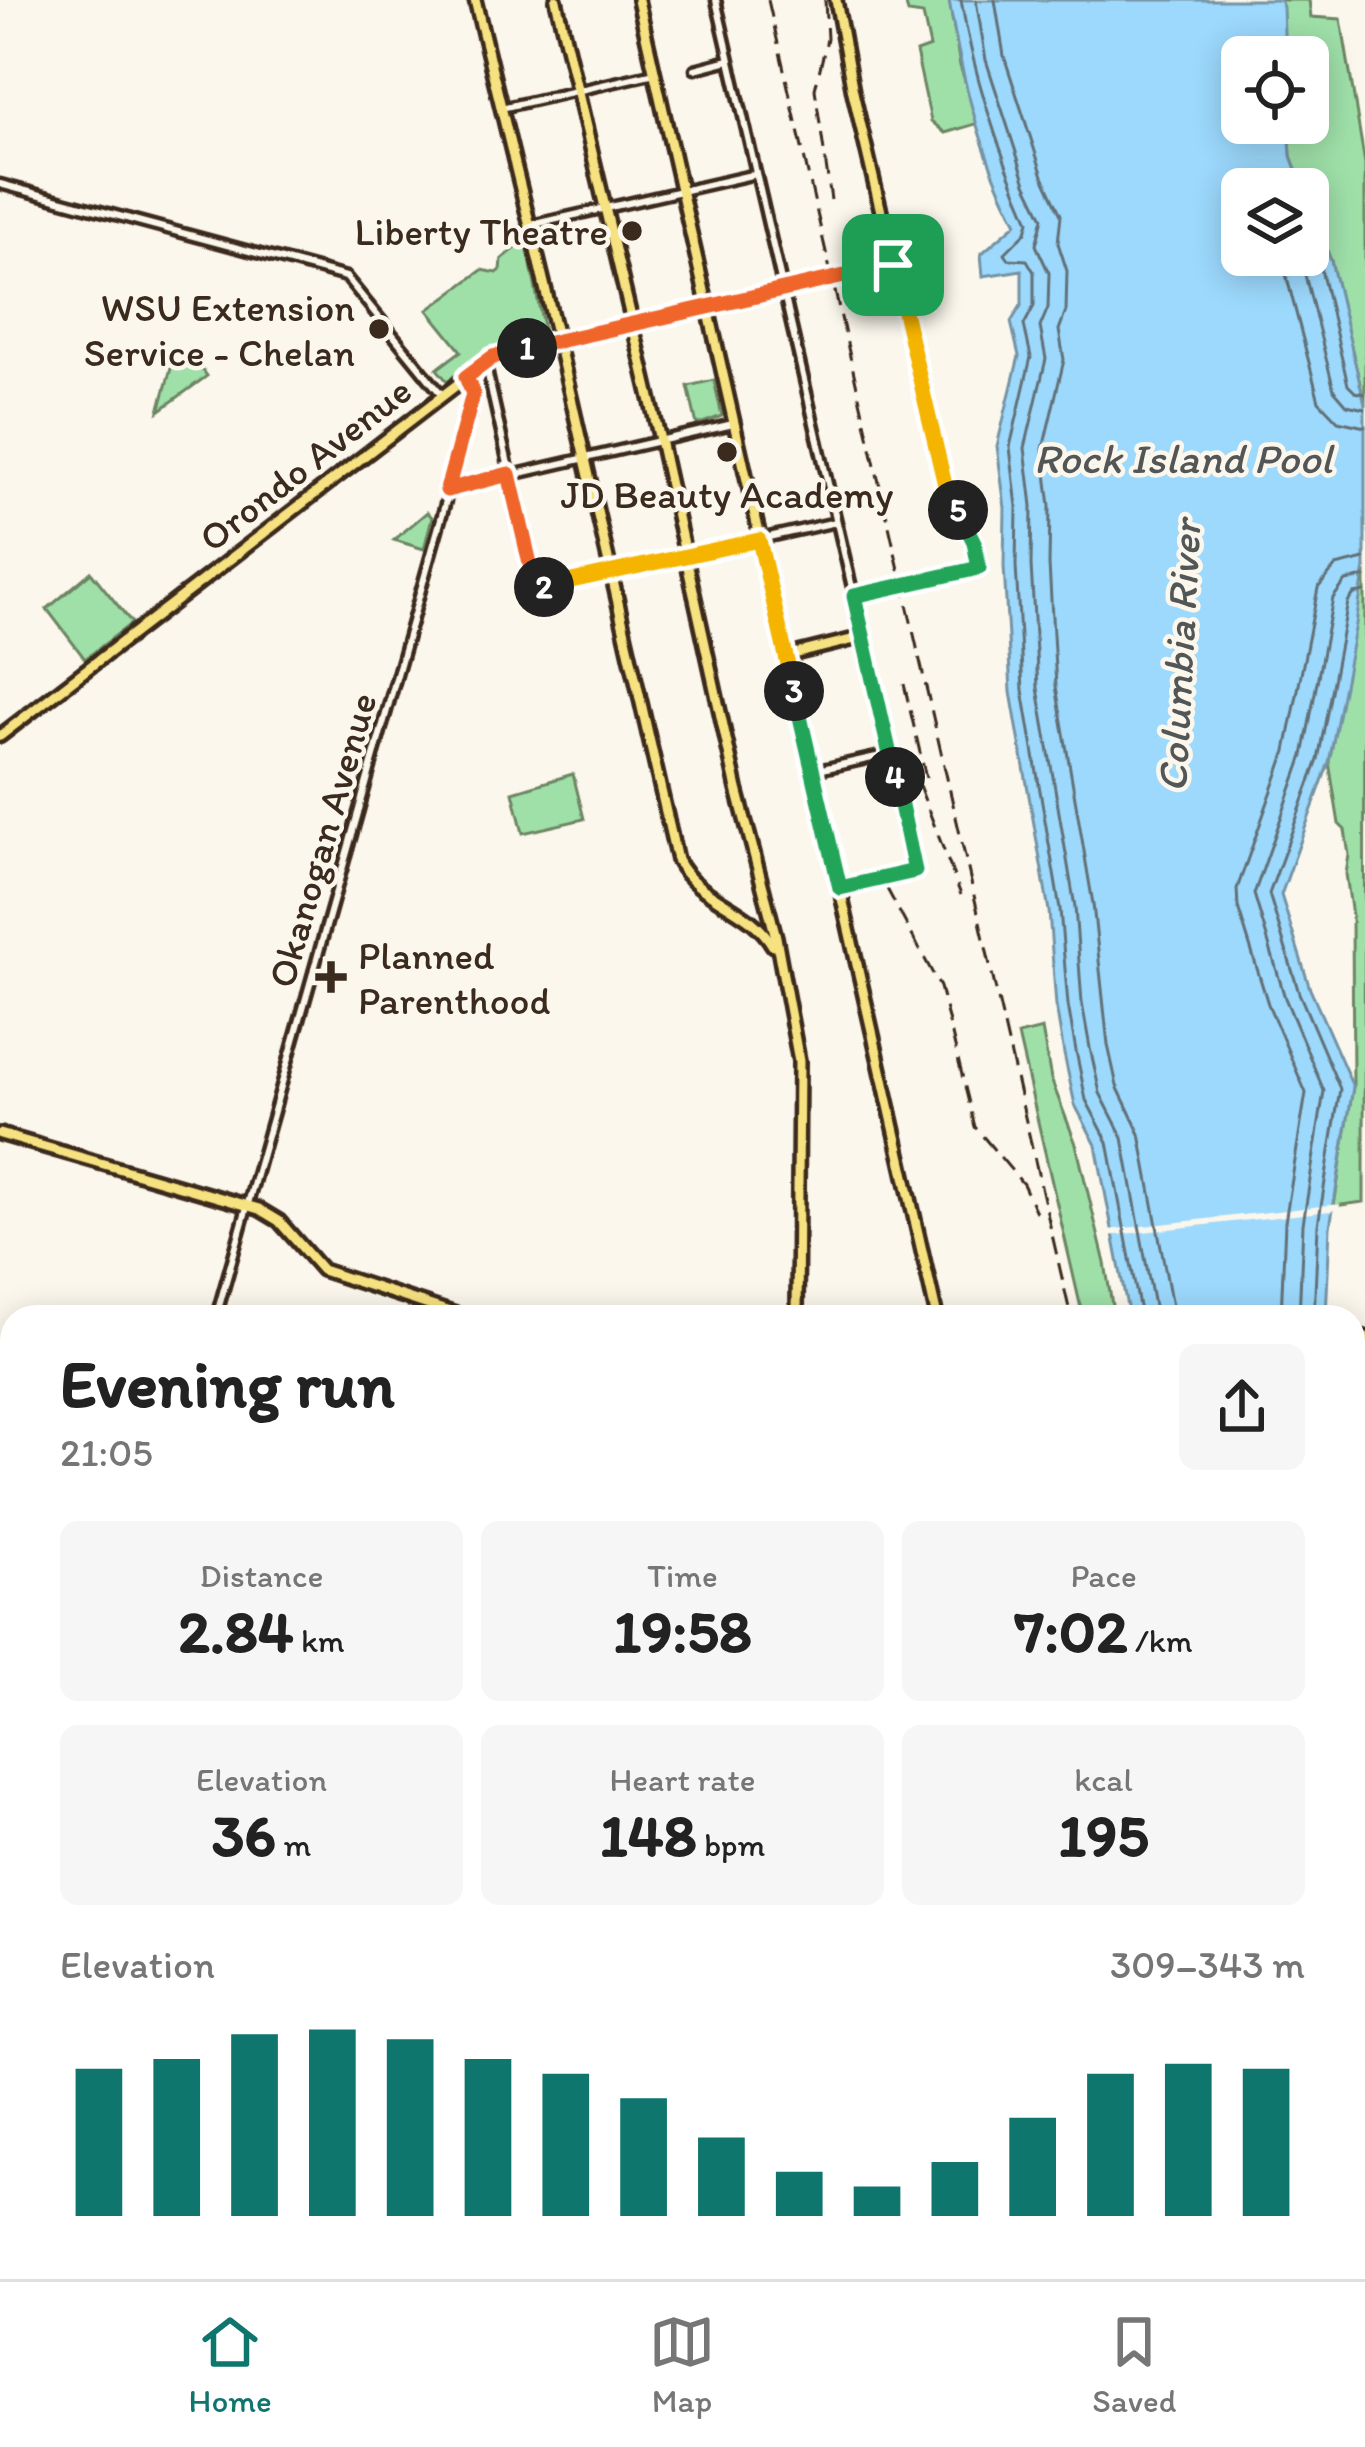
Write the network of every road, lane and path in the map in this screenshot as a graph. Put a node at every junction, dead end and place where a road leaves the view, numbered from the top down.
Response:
1 (475, 0) edge
2 (556, 0) edge
3 (638, 0) edge
4 (716, 0) edge
5 (836, 0) edge
6 (729, 60) junction
7 (695, 69) dead end
8 (655, 73) junction
9 (578, 92) junction
10 (501, 108) junction
11 (756, 174) junction
12 (0, 184) edge
13 (681, 192) junction
14 (604, 209) junction
15 (530, 226) junction
16 (893, 265) junction
17 (783, 290) junction
18 (707, 308) junction
19 (632, 324) junction
20 (558, 341) junction
21 (485, 363) junction
22 (466, 377) junction
23 (442, 395) junction
24 (472, 398) junction
25 (734, 424) junction
26 (660, 440) junction
27 (585, 458) junction
28 (509, 474) junction
29 (447, 490) junction
30 (836, 522) junction
31 (759, 540) junction
32 (683, 556) junction
33 (610, 572) junction
34 (854, 596) junction
35 (863, 637) junction
36 (786, 656) junction
37 (0, 736) edge
38 (890, 754) junction
39 (813, 771) junction
40 (840, 888) junction
41 (718, 901) junction
42 (766, 905) junction
43 (776, 950) junction
44 (0, 1134) edge
45 (247, 1206) junction
46 (279, 1220) junction
47 (242, 1224) junction
48 (219, 1305) edge
49 (428, 1305) edge
50 (797, 1305) edge
51 (934, 1305) edge

1 - 10 main road
2 - 9 main road
3 - 8 main road
4 - 6 street
5 - 16 main road
6 - 7 street
6 - 11 street
8 - 9 street
8 - 13 main road
9 - 10 street
9 - 14 main road
10 - 15 main road
11 - 13 street
11 - 17 street
12 - 23 street
13 - 14 street
13 - 18 main road
14 - 15 street
14 - 19 main road
15 - 20 main road
16 - 17 main road, Orondo Avenue
16 - 34 main road
17 - 18 main road, Orondo Avenue
17 - 30 street
18 - 19 main road, Orondo Avenue
18 - 25 main road
19 - 20 main road, Orondo Avenue
19 - 26 main road
20 - 21 main road, Orondo Avenue
20 - 27 main road
21 - 22 main road, Orondo Avenue
21 - 24 street, Okanogan Avenue
21 - 28 street
22 - 23 main road, Orondo Avenue
22 - 24 street
23 - 37 main road, Orondo Avenue
24 - 29 street, Okanogan Avenue
25 - 26 street
25 - 31 main road
26 - 27 street
26 - 32 main road
27 - 28 street
27 - 33 main road
28 - 29 street
28 - 33 street
29 - 45 street, Okanogan Avenue
30 - 31 street
30 - 34 street
31 - 32 street
31 - 36 main road
32 - 33 street
32 - 42 main road
33 - 41 main road
34 - 35 main road
35 - 36 main road
35 - 38 street
36 - 39 main road
38 - 39 street
38 - 40 street
39 - 40 main road
40 - 51 main road
41 - 42 main road
41 - 43 main road
42 - 43 main road
43 - 50 main road
44 - 45 main road
45 - 46 main road
45 - 47 street, Okanogan Avenue
46 - 47 street
46 - 49 main road
47 - 48 street, Okanogan Avenue

